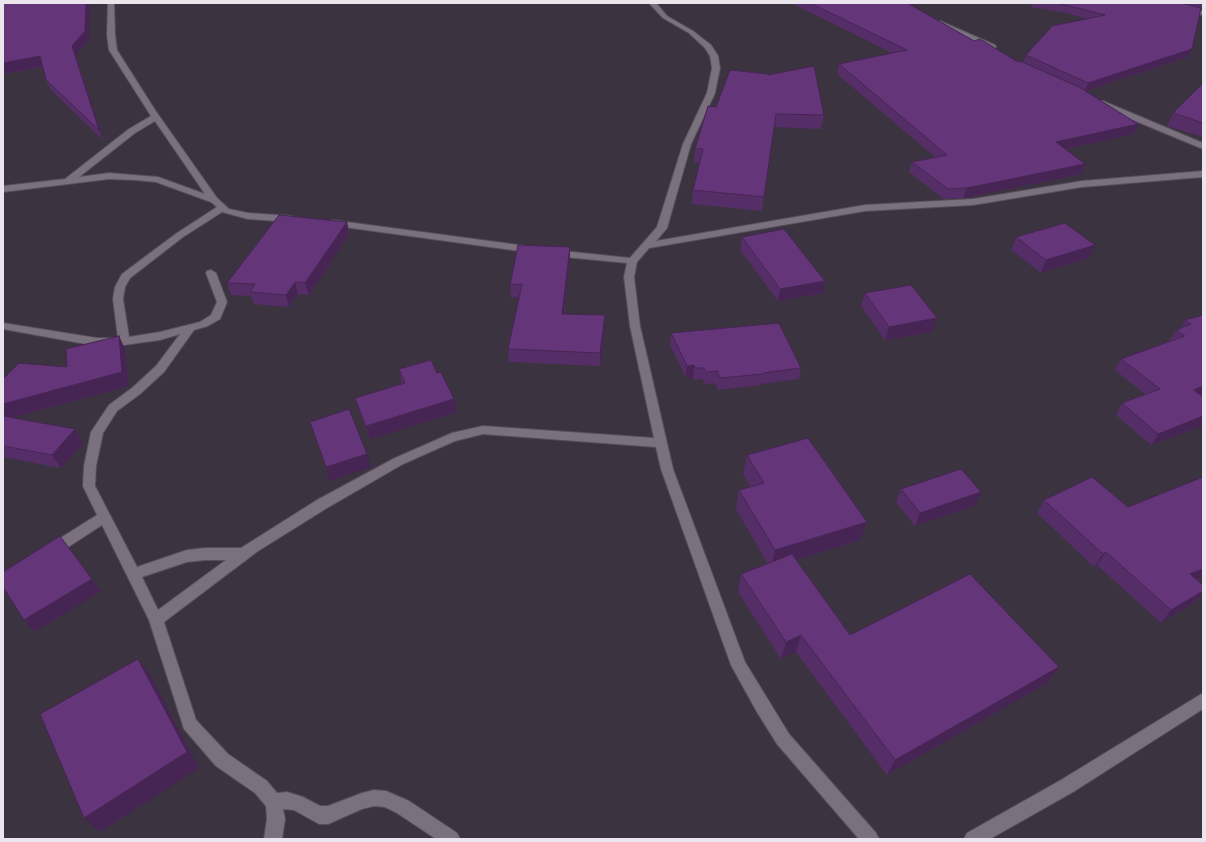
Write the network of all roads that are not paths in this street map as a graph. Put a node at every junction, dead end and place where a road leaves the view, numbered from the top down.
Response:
1 (111, 3) edge
2 (652, 3) edge
3 (1156, 3) edge
4 (1203, 13) edge
5 (935, 21) edge
6 (999, 51) edge
7 (1091, 99) edge
8 (156, 117) junction
9 (1203, 146) edge
10 (1203, 174) edge
11 (68, 182) junction
12 (3, 189) edge
13 (214, 200) junction
14 (222, 208) junction
15 (303, 220) edge
16 (326, 222) edge
17 (648, 245) junction
18 (632, 261) junction
19 (211, 273) dead end
20 (3, 326) edge
21 (191, 327) junction
22 (124, 341) junction
23 (661, 443) junction
24 (105, 516) junction
25 (244, 554) junction
26 (41, 558) edge
27 (133, 574) junction
28 (156, 620) junction
29 (1203, 700) edge
30 (274, 802) junction
31 (274, 839) edge
32 (451, 839) edge
33 (870, 839) edge
34 (973, 839) edge

1 - 8 street
2 - 17 street
3 - 4 street
5 - 6 street
7 - 9 street
8 - 11 street
8 - 13 street
10 - 17 street
11 - 12 street
11 - 13 street
13 - 14 street
14 - 15 street
14 - 22 street
16 - 18 street
17 - 18 street
18 - 23 street
19 - 21 street
20 - 22 street
21 - 22 street
21 - 24 street
23 - 25 street
23 - 33 street
24 - 26 street
24 - 27 street
25 - 27 street
25 - 28 street
27 - 28 street
28 - 30 street
29 - 34 street
30 - 31 street
30 - 32 street

